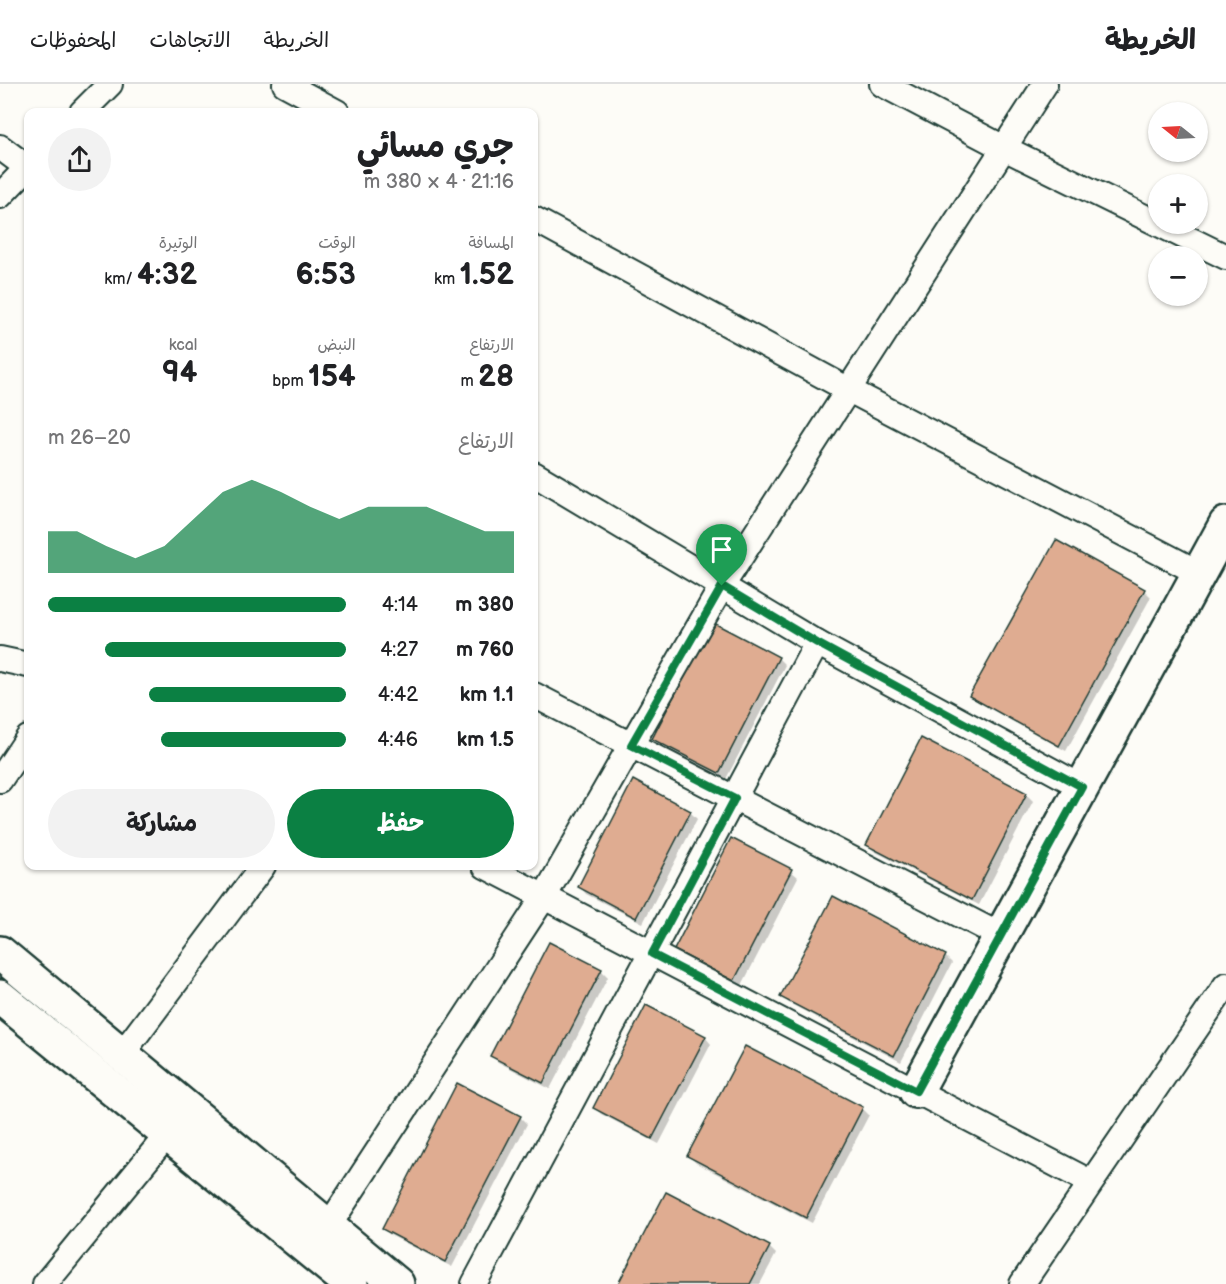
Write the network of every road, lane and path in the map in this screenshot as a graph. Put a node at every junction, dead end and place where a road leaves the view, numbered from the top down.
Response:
1 (110, 84) edge
2 (285, 84) edge
3 (882, 84) edge
4 (1045, 84) edge
5 (86, 108) edge
6 (330, 108) edge
7 (0, 147) edge
8 (1004, 148) junction
9 (24, 164) edge
10 (24, 171) edge
11 (0, 196) edge
12 (538, 221) edge
13 (1226, 257) edge
14 (849, 390) junction
15 (538, 476) edge
16 (1226, 524) edge
17 (1199, 573) junction
18 (722, 586) junction
19 (817, 643) junction
20 (0, 659) edge
21 (24, 663) edge
22 (538, 697) edge
23 (24, 744) edge
24 (631, 745) junction
25 (0, 780) edge
26 (1082, 787) junction
27 (735, 798) junction
28 (260, 870) edge
29 (493, 870) edge
30 (544, 897) junction
31 (1001, 936) junction
32 (652, 954) junction
33 (5, 978) edge
34 (1226, 986) edge
35 (122, 1054) junction
36 (916, 1091) junction
37 (188, 1110) junction
38 (168, 1134) junction
39 (1090, 1182) junction
40 (328, 1227) junction
41 (45, 1284) edge
42 (351, 1284) edge
43 (397, 1284) edge
44 (474, 1284) edge
45 (1022, 1284) edge

1 - 5 street
2 - 6 street
3 - 8 street
4 - 8 street
7 - 9 street
8 - 13 street
8 - 14 street
10 - 11 street
12 - 14 street
14 - 17 street
14 - 18 street
15 - 18 street
16 - 17 street
17 - 26 street
18 - 19 street
18 - 24 street
19 - 26 street
19 - 27 street
20 - 21 street
22 - 24 street
23 - 25 street
24 - 27 street
24 - 30 street
26 - 31 street
27 - 31 street
27 - 32 street
28 - 35 street
29 - 30 street
30 - 32 street
30 - 40 street
31 - 36 street
32 - 36 street
32 - 44 street
33 - 35 street
33 - 38 street
34 - 39 street
35 - 37 street
36 - 39 street
37 - 38 street
37 - 40 street
38 - 41 street
38 - 42 street
39 - 45 street
40 - 43 street

